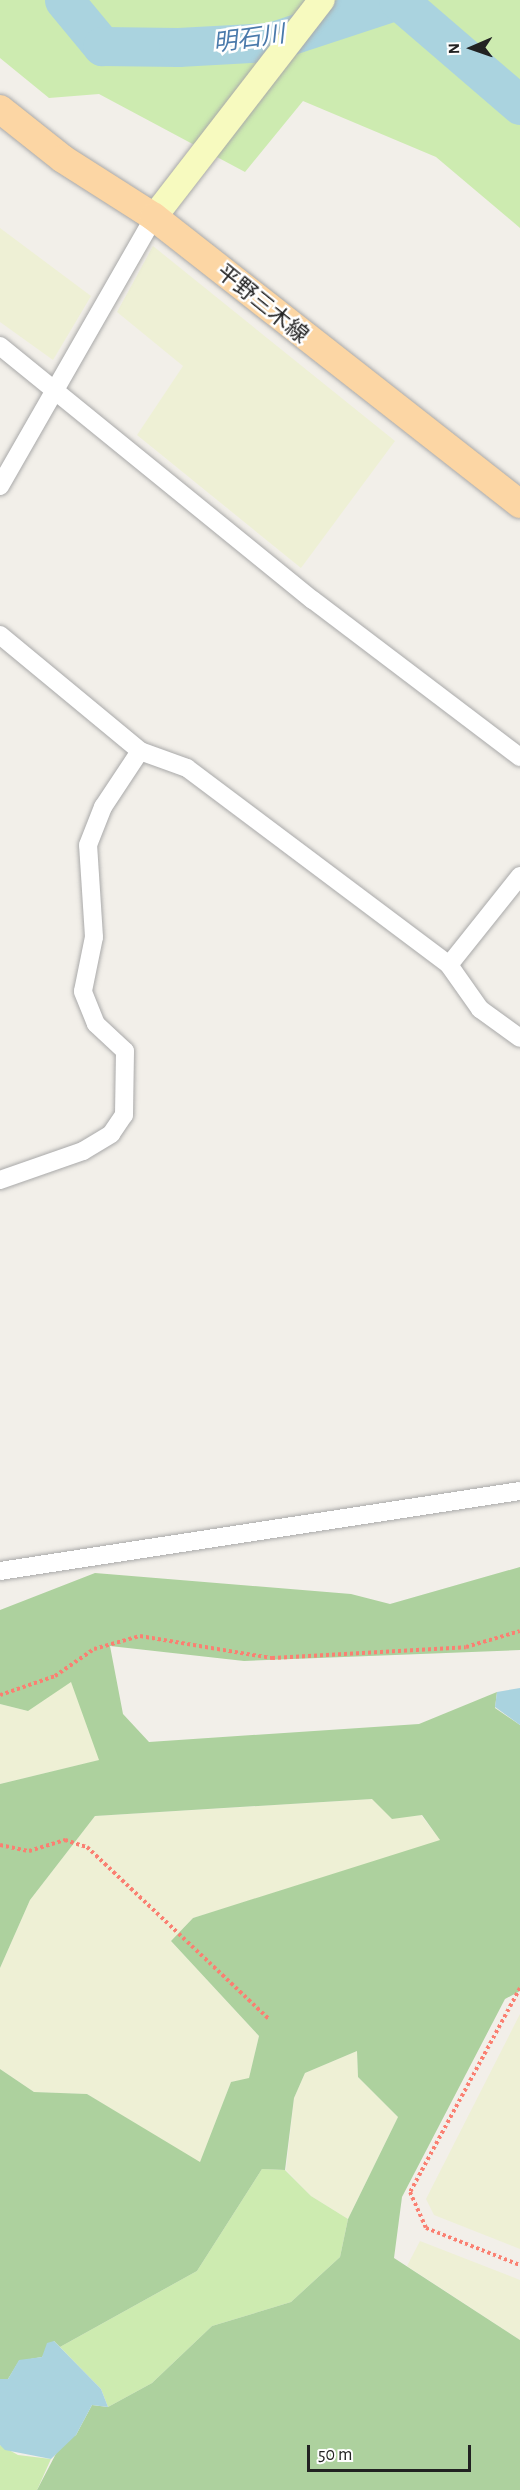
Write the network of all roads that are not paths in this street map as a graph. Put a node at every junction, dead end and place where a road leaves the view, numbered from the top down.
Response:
1 (322, 0) edge
2 (0, 109) edge
3 (158, 210) junction
4 (0, 346) edge
5 (54, 386) junction
6 (0, 486) edge
7 (520, 504) edge
8 (0, 635) edge
9 (140, 751) junction
10 (520, 757) edge
11 (520, 876) edge
12 (449, 965) junction
13 (520, 1038) edge
14 (0, 1180) edge
15 (520, 1491) edge
16 (0, 1571) edge

1 - 3 street
2 - 3 main road, 平野三木線
3 - 5 street
3 - 7 main road, 平野三木線
4 - 5 street
5 - 6 street
5 - 10 street
8 - 9 street
9 - 12 street
9 - 14 street
11 - 12 street
12 - 13 street
15 - 16 street

